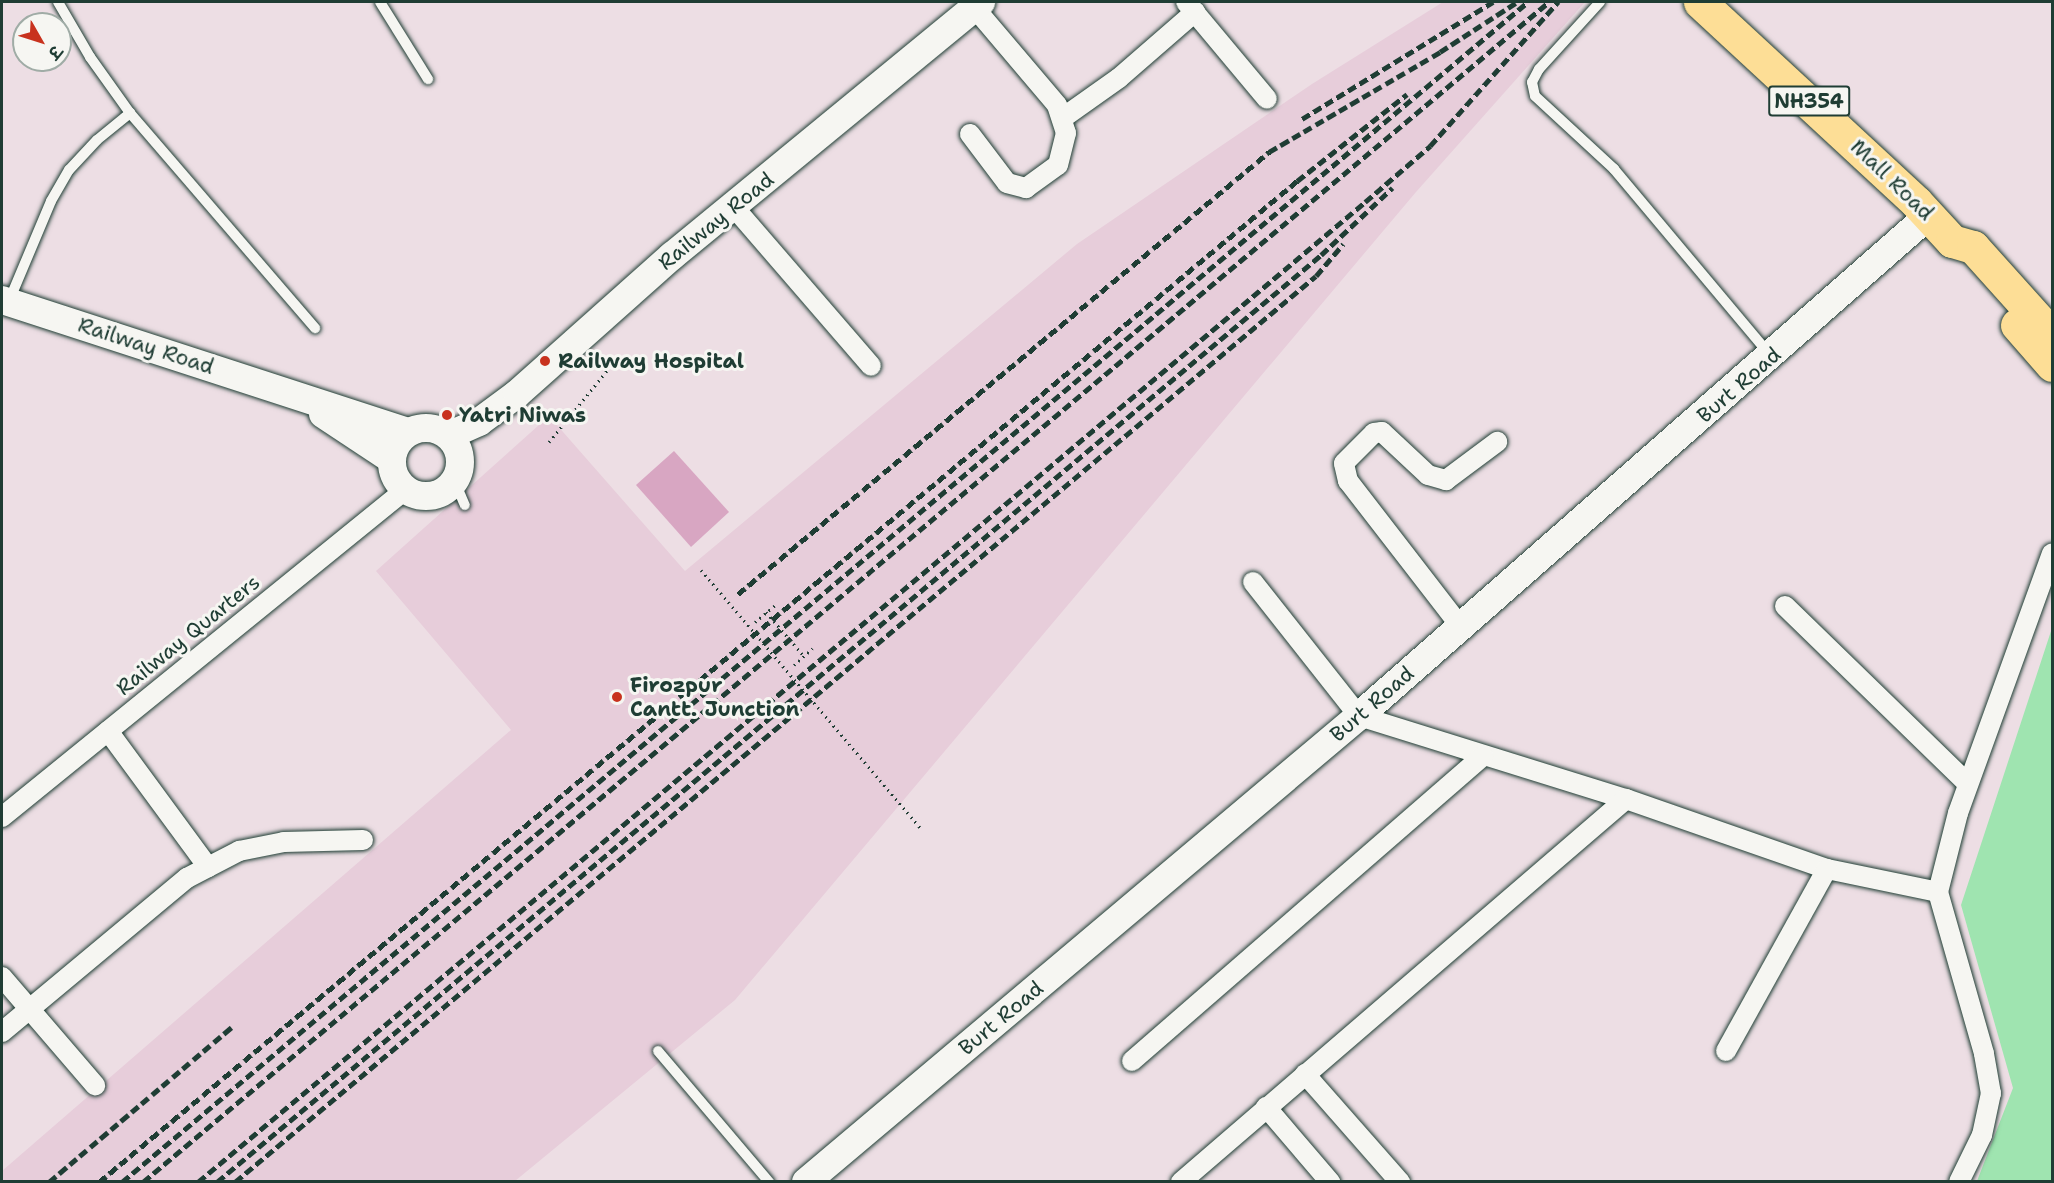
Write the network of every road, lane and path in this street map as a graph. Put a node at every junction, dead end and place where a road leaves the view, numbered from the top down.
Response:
1 (58, 2) edge
2 (380, 2) edge
3 (1600, 2) edge
4 (1700, 2) edge
5 (978, 4) edge
6 (1190, 7) edge
7 (428, 79) dead end
8 (1267, 99) dead end
9 (130, 113) junction
10 (1064, 117) junction
11 (970, 134) dead end
12 (733, 206) junction
13 (1922, 209) junction
14 (1952, 241) junction
15 (5, 301) edge
16 (315, 328) dead end
17 (2052, 335) edge
18 (1771, 356) junction
19 (614, 362) dead end
20 (2052, 365) edge
21 (871, 366) dead end
22 (291, 392) junction
23 (408, 432) junction
24 (450, 435) junction
25 (549, 442) dead end
26 (1497, 442) dead end
27 (391, 459) junction
28 (405, 490) junction
29 (2052, 553) edge
30 (701, 570) dead end
31 (1253, 582) dead end
32 (775, 605) dead end
33 (1785, 606) dead end
34 (766, 612) junction
35 (755, 622) dead end
36 (1461, 627) junction
37 (813, 648) dead end
38 (804, 656) junction
39 (794, 665) dead end
40 (1359, 716) junction
41 (108, 731) junction
42 (1483, 756) junction
43 (1968, 784) junction
44 (1626, 799) junction
45 (2, 817) edge
46 (922, 830) dead end
47 (363, 840) dead end
48 (208, 867) junction
49 (1827, 869) junction
50 (1938, 892) junction
51 (2, 977) edge
52 (29, 1010) junction
53 (2, 1032) edge
54 (658, 1051) dead end
55 (1726, 1051) dead end
56 (1132, 1061) dead end
57 (1305, 1074) junction
58 (95, 1085) dead end
59 (1266, 1107) junction
60 (1189, 1179) edge
61 (769, 1182) edge
62 (806, 1182) edge
63 (1330, 1182) edge
64 (1400, 1182) edge
65 (1959, 1182) edge

1 - 9 lane
2 - 7 lane
3 - 18 lane
4 - 13 highway, Mall Road / NH354
5 - 10 street
5 - 12 street, Railway Road
6 - 8 street
6 - 10 street
9 - 15 lane
9 - 16 lane
10 - 11 street
12 - 21 street
12 - 24 street, Railway Road
13 - 14 highway, Mall Road / NH354
13 - 18 street, Burt Road
14 - 17 highway, Mall Road / NH354
14 - 20 highway
15 - 22 street, Railway Road
18 - 36 street, Burt Road
19 - 25 path
22 - 23 street, Railway Road
22 - 27 street, Railway Road
23 - 24 street
23 - 27 street
24 - 28 street
26 - 36 street
27 - 28 street
28 - 41 street, Railway Quarters
29 - 43 street
30 - 46 path
31 - 40 street
32 - 34 path
33 - 43 street
34 - 35 path
34 - 38 path
36 - 40 street, Burt Road
37 - 38 path
38 - 39 path
40 - 42 street
40 - 62 street, Burt Road
41 - 45 street, Railway Quarters
41 - 48 street
42 - 44 street
42 - 56 street
43 - 50 street
44 - 49 street
44 - 57 street
47 - 48 street
48 - 52 street
49 - 50 street
49 - 55 street
50 - 65 street
51 - 52 street
52 - 53 street
52 - 58 street
54 - 61 lane
57 - 59 street
57 - 64 street
59 - 60 street
59 - 63 street

